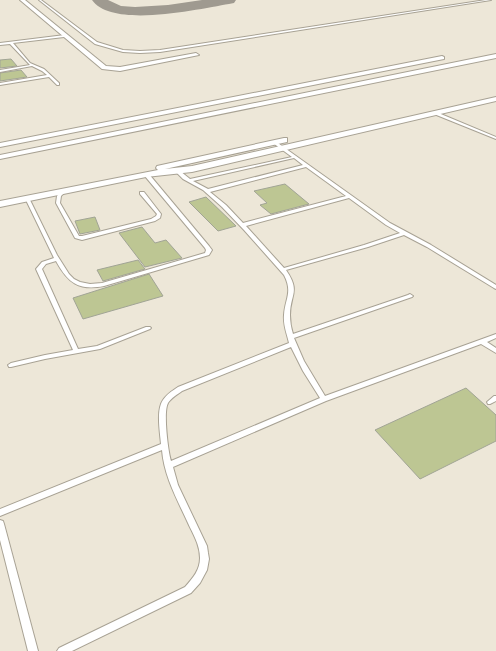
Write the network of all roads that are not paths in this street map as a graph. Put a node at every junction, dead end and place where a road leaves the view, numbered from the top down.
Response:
1 (22, 0) edge
2 (40, 0) edge
3 (490, 0) edge
4 (480, 1) edge
5 (64, 36) junction
6 (11, 43) junction
7 (0, 44) edge
8 (196, 55) dead end
9 (496, 56) edge
10 (449, 57) dead end
11 (31, 66) junction
12 (0, 71) edge
13 (49, 76) junction
14 (0, 84) edge
15 (58, 84) dead end
16 (496, 92) edge
17 (496, 99) edge
18 (435, 113) junction
19 (496, 138) edge
20 (274, 142) junction
21 (0, 145) edge
22 (283, 148) junction
23 (0, 157) edge
24 (295, 157) junction
25 (307, 165) junction
26 (178, 172) junction
27 (146, 174) junction
28 (189, 181) junction
29 (66, 189) junction
30 (207, 191) junction
31 (142, 193) dead end
32 (350, 196) junction
33 (27, 198) junction
34 (0, 204) edge
35 (242, 226) junction
36 (404, 233) junction
37 (58, 259) junction
38 (282, 270) junction
39 (496, 287) edge
40 (410, 296) dead end
41 (148, 328) dead end
42 (496, 336) edge
43 (291, 341) junction
44 (482, 341) junction
45 (496, 351) edge
46 (76, 352) junction
47 (11, 365) dead end
48 (324, 399) junction
49 (164, 446) junction
50 (168, 466) junction
51 (0, 513) edge
52 (0, 524) edge
53 (33, 651) edge
54 (62, 651) edge

1 - 5 street
2 - 4 lane
3 - 4 lane
5 - 6 lane
5 - 8 street
6 - 7 lane
6 - 11 lane
9 - 23 street
10 - 21 street
11 - 12 lane
11 - 13 lane
13 - 14 lane
13 - 15 lane
16 - 20 street
17 - 18 street
18 - 19 lane
18 - 22 street
20 - 22 lane
20 - 27 street
22 - 24 lane
22 - 26 street
24 - 25 lane
24 - 28 lane
25 - 30 lane
25 - 32 lane
26 - 27 street
26 - 28 lane
27 - 29 street
27 - 37 lane
28 - 30 lane
29 - 31 lane
29 - 33 street
30 - 35 lane
32 - 35 lane
32 - 36 lane
33 - 34 street
33 - 37 lane
35 - 38 lane
36 - 38 lane
36 - 39 lane
37 - 46 lane
38 - 43 lane
40 - 43 lane
41 - 46 lane
42 - 44 lane
43 - 48 lane
43 - 49 lane
44 - 45 lane
44 - 48 lane
46 - 47 lane
48 - 50 lane
49 - 50 lane
49 - 51 lane
50 - 54 lane
52 - 53 lane

